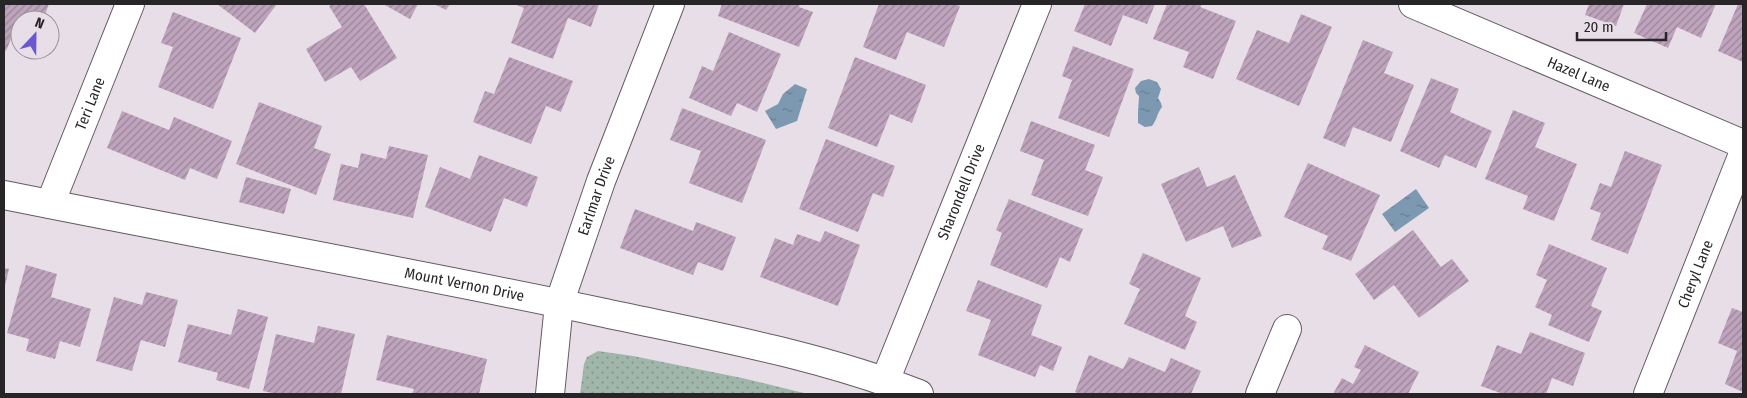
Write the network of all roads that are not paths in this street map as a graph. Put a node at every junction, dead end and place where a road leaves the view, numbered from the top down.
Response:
1 (130, 4) edge
2 (670, 4) edge
3 (1037, 4) edge
4 (1413, 4) edge
5 (1743, 144) edge
6 (1743, 154) edge
7 (4, 195) edge
8 (50, 204) junction
9 (559, 304) junction
10 (1286, 329) dead end
11 (885, 381) junction
12 (550, 394) edge
13 (919, 394) edge
14 (1260, 394) edge
15 (1648, 394) edge

1 - 8 street, Teri Lane
2 - 9 street, Earlmar Drive
3 - 11 street, Sharondell Drive
4 - 5 street, Hazel Lane
6 - 15 street, Cheryl Lane
7 - 8 street, Mount Vernon Drive
8 - 9 street, Mount Vernon Drive
9 - 11 street, Mount Vernon Drive
9 - 12 street, Earlmar Drive
10 - 14 street
11 - 13 street, Mount Vernon Drive

